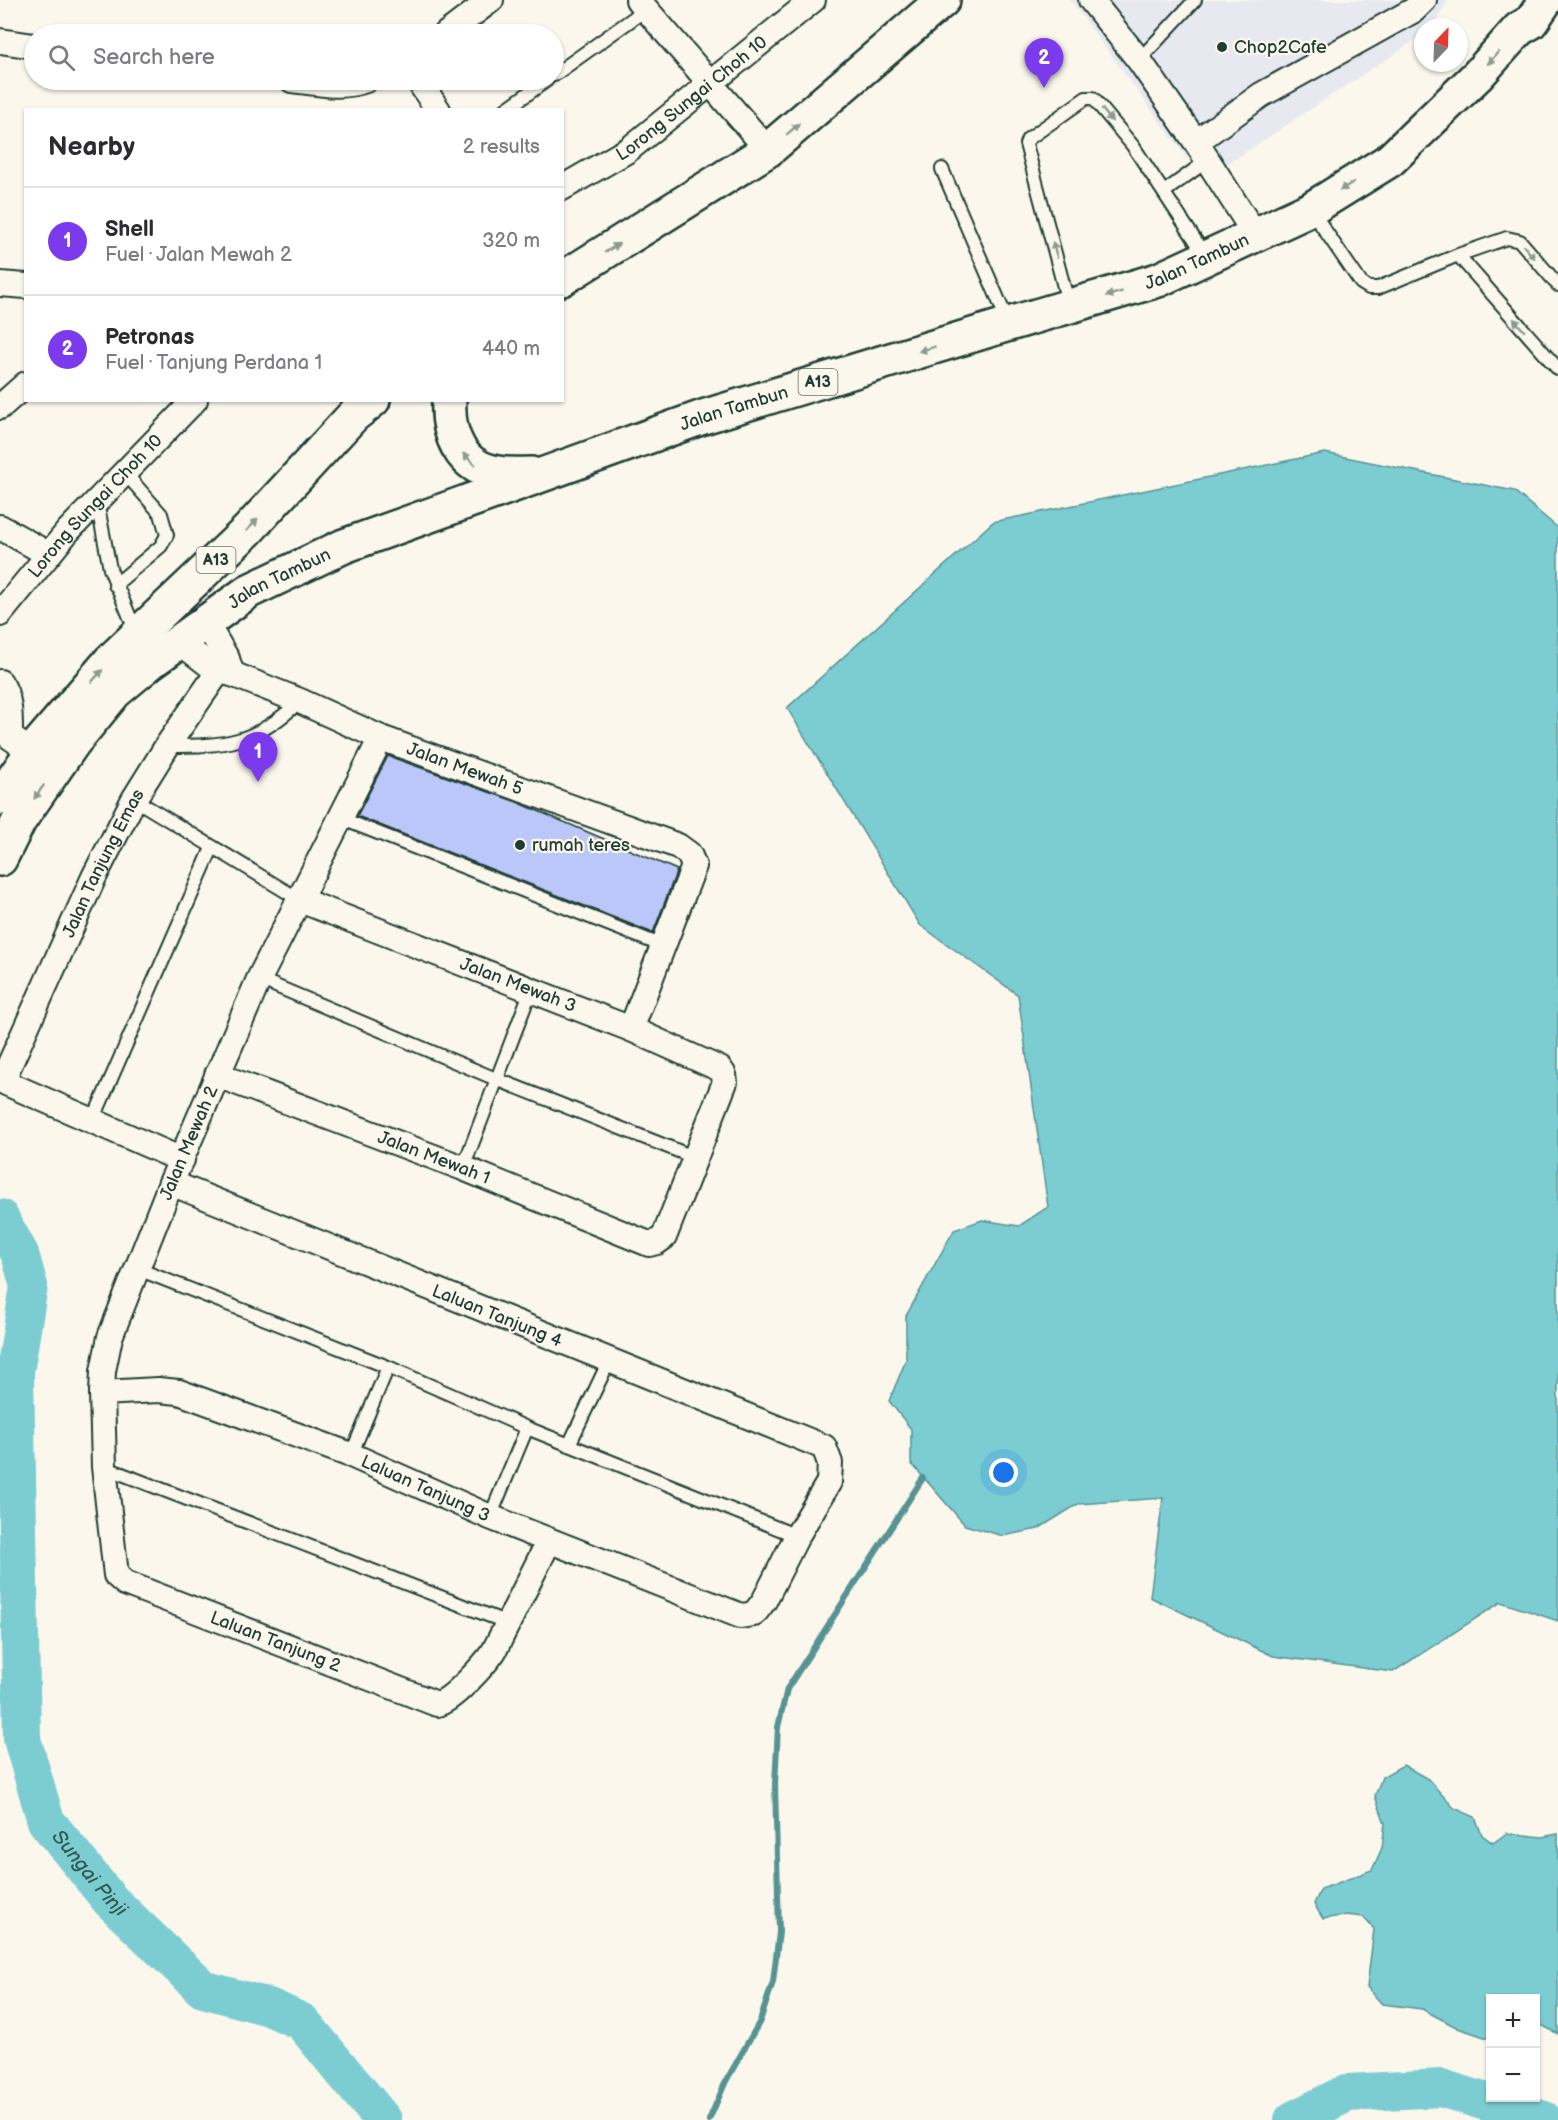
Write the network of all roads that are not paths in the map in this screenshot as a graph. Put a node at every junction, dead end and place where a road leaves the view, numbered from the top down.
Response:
1 (491, 0) edge
2 (813, 0) edge
3 (943, 0) edge
4 (1091, 0) edge
5 (1195, 0) edge
6 (1413, 3) edge
7 (642, 5) edge
8 (1536, 9) edge
9 (459, 24) edge
10 (0, 41) edge
11 (24, 45) edge
12 (1139, 60) junction
13 (564, 67) edge
14 (711, 84) junction
15 (425, 90) edge
16 (533, 90) edge
17 (437, 108) edge
18 (508, 108) edge
19 (768, 150) junction
20 (1202, 151) junction
21 (942, 169) dead end
22 (564, 187) edge
23 (1164, 192) junction
24 (1311, 209) junction
25 (1256, 236) junction
26 (1458, 255) junction
27 (1206, 257) junction
28 (564, 278) edge
29 (0, 284) edge
30 (1558, 285) edge
31 (24, 286) edge
32 (1070, 307) junction
33 (1009, 324) junction
34 (1558, 369) edge
35 (24, 386) edge
36 (193, 402) edge
37 (370, 402) edge
38 (449, 402) edge
39 (0, 408) edge
40 (125, 473) junction
41 (544, 475) junction
42 (97, 502) junction
43 (0, 527) edge
44 (48, 554) junction
45 (115, 585) junction
46 (0, 614) edge
47 (205, 621) junction
48 (137, 635) junction
49 (178, 641) junction
50 (225, 668) junction
51 (0, 682) edge
52 (300, 701) junction
53 (381, 738) junction
54 (14, 742) edge
55 (167, 746) junction
56 (0, 798) edge
57 (134, 799) junction
58 (340, 818) junction
59 (212, 848) junction
60 (0, 859) edge
61 (300, 900) junction
62 (663, 946) junction
63 (259, 979) junction
64 (531, 990) junction
65 (631, 1029) junction
66 (217, 1075) junction
67 (496, 1080) junction
68 (93, 1120) junction
69 (696, 1158) junction
70 (182, 1160) junction
71 (463, 1168) junction
72 (171, 1184) junction
73 (138, 1269) junction
74 (609, 1361) junction
75 (388, 1367) junction
76 (102, 1393) junction
77 (527, 1428) junction
78 (569, 1445) junction
79 (351, 1455) junction
80 (104, 1467) junction
81 (490, 1517) junction
82 (797, 1536) junction
83 (549, 1541) junction
84 (116, 1575) joint
85 (508, 1623) junction

1 - 9 street
2 - 14 street, Lorong Sungai Choh 10
19 -> 3 main road
4 - 12 street
5 - 12 lane
6 - 20 street
7 - 13 lane
7 - 14 street
8 -> 24 main road, Jalan Tambun / A13
10 - 11 street
12 - 20 street
14 - 19 street
14 - 22 street, Lorong Sungai Choh 10
15 - 17 street
16 - 18 lane
28 -> 19 main road
20 - 23 lane
20 - 25 street
21 - 33 lane
23 - 27 lane
32 -> 23 lane
24 - 25 main road, Jalan Tambun / A13
24 - 26 lane
25 - 27 main road, Jalan Tambun / A13
26 -> 30 lane
34 -> 26 lane
27 -> 32 main road, Jalan Tambun / A13
29 - 31 street
32 - 33 main road, Jalan Tambun / A13
33 -> 41 main road, Jalan Tambun / A13
35 - 39 street
36 - 40 street, Lorong Sungai Choh 10
48 -> 37 main road, A13
41 -> 38 main road
40 - 42 street, Lorong Sungai Choh 10
40 - 45 lane
41 - 47 main road, Jalan Tambun / A13
42 - 44 street, Lorong Sungai Choh 10
42 - 45 lane
43 - 44 street
44 - 46 street, Lorong Sungai Choh 10
45 - 48 lane
47 - 49 main road, Jalan Tambun / A13
47 - 50 street
54 -> 48 main road, A13
49 - 50 street, Jalan Mewah 5
49 -> 60 main road, Jalan Tambun / A13
50 - 52 street, Jalan Mewah 5
50 - 55 street, Jalan Tanjung Emas
51 - 54 street
52 - 53 street, Jalan Mewah 5
52 - 55 lane
53 - 58 street, Jalan Mewah 2
53 - 62 street, Jalan Mewah 5
54 - 56 main road, A13
55 - 57 street, Jalan Tanjung Emas
57 - 59 lane
57 - 68 street, Jalan Tanjung Emas
58 - 61 street, Jalan Mewah 2
58 - 62 lane
59 - 61 lane
59 - 68 lane
61 - 63 street, Jalan Mewah 2
61 - 64 street, Jalan Mewah 3
62 - 65 street
63 - 66 street, Jalan Mewah 2
63 - 67 lane
64 - 65 street, Jalan Mewah 3
64 - 67 lane
65 - 69 street, Jalan Mewah 3
66 - 70 street, Jalan Mewah 2
66 - 71 street, Jalan Mewah 1
67 - 69 lane
67 - 71 lane
68 - 70 street
69 - 71 street, Jalan Mewah 1
70 - 72 street, Jalan Mewah 2
72 - 73 street, Jalan Mewah 2
72 - 74 street, Laluan Tanjung 4
73 - 75 lane
73 - 76 street, Jalan Mewah 2
74 - 78 lane
74 - 82 street, Laluan Tanjung 4
75 - 77 lane
75 - 79 lane
76 - 79 street, Laluan Tanjung 3
76 - 80 street, Jalan Mewah 2
77 - 78 lane
77 - 81 lane
78 - 82 lane
79 - 81 street, Laluan Tanjung 3
80 - 84 street, Jalan Mewah 2
80 - 85 lane
81 - 83 street, Laluan Tanjung 3
82 - 83 street, Laluan Tanjung 3
83 - 85 street
84 - 85 street, Laluan Tanjung 2

